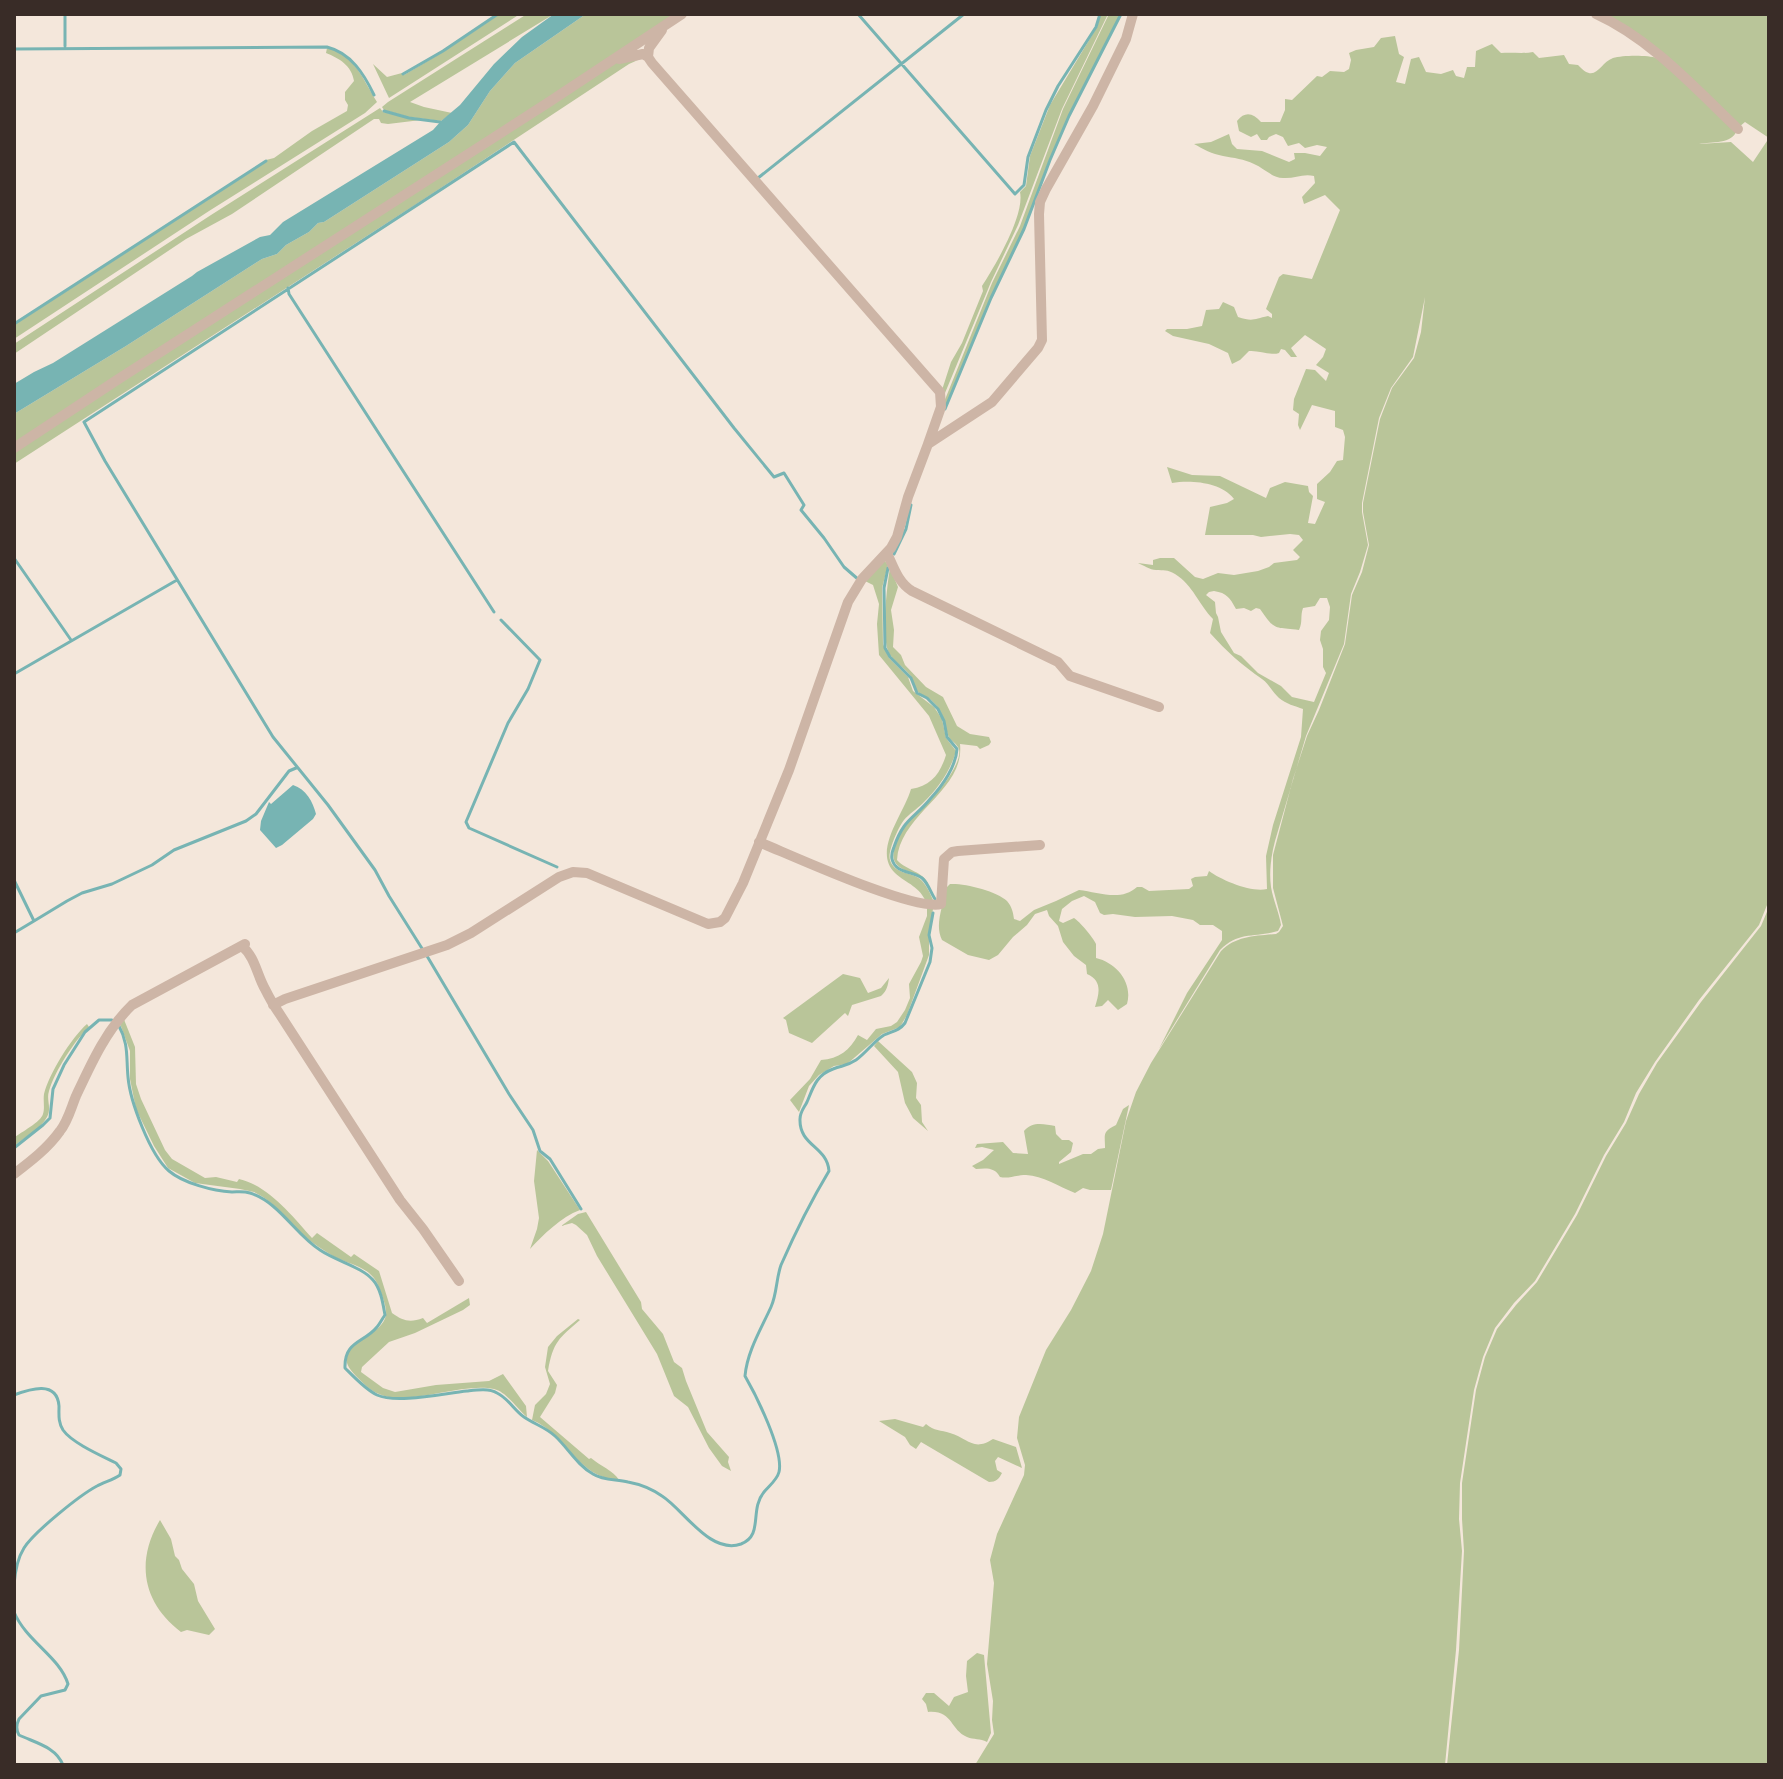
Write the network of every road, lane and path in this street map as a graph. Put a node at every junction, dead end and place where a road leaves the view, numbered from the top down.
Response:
1 (682, 14) edge
2 (1133, 14) edge
3 (1596, 14) edge
4 (669, 22) junction
5 (648, 57) junction
6 (613, 59) junction
7 (1738, 129) dead end
8 (928, 444) junction
9 (14, 448) edge
10 (887, 553) junction
11 (1159, 707) dead end
12 (759, 842) junction
13 (1040, 845) dead end
14 (273, 1005) junction
15 (14, 1174) edge
16 (459, 1281) dead end

1 - 4 street
2 - 8 street
3 - 7 street
4 - 5 street
4 - 6 street
5 - 6 street
5 - 8 street
6 - 9 street
8 - 10 street
10 - 11 street
10 - 12 street
12 - 13 street
12 - 14 street
14 - 15 street
14 - 16 street

